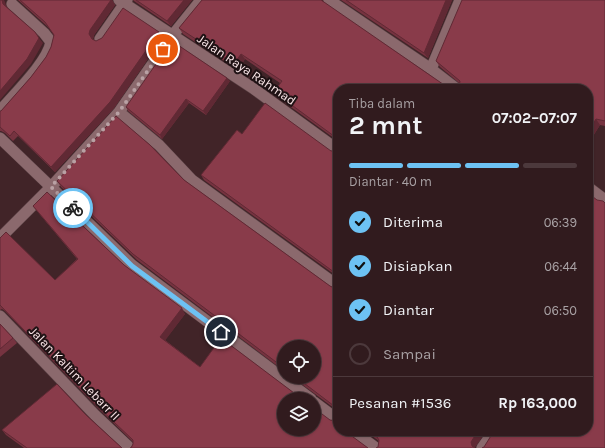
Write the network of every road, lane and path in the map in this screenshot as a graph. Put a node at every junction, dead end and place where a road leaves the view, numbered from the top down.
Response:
1 (200, 0) edge
2 (329, 0) edge
3 (460, 0) edge
4 (124, 1) edge
5 (12, 4) dead end
6 (172, 36) junction
7 (100, 39) edge
8 (431, 70) junction
9 (450, 84) edge
10 (0, 111) edge
11 (119, 112) junction
12 (0, 138) edge
13 (333, 146) edge
14 (51, 187) junction
15 (593, 191) edge
16 (605, 200) edge
17 (0, 238) edge
18 (333, 282) edge
19 (0, 316) edge
20 (302, 392) edge
21 (321, 407) edge
22 (333, 416) edge
23 (360, 436) edge
24 (490, 436) edge
25 (130, 448) edge
26 (376, 448) edge
27 (482, 448) edge

1 - 6 street
2 - 8 street
3 - 8 street
4 - 6 street, Jalan Raya Rahmad
4 - 7 street
5 - 10 street
6 - 11 street
6 - 13 street, Jalan Raya Rahmad
8 - 9 street
11 - 14 street
11 - 18 street
12 - 14 street
14 - 17 street
14 - 20 street
15 - 16 street
19 - 25 street, Jalan Kaltim Lebarr II
21 - 22 street
23 - 26 street
24 - 27 street

